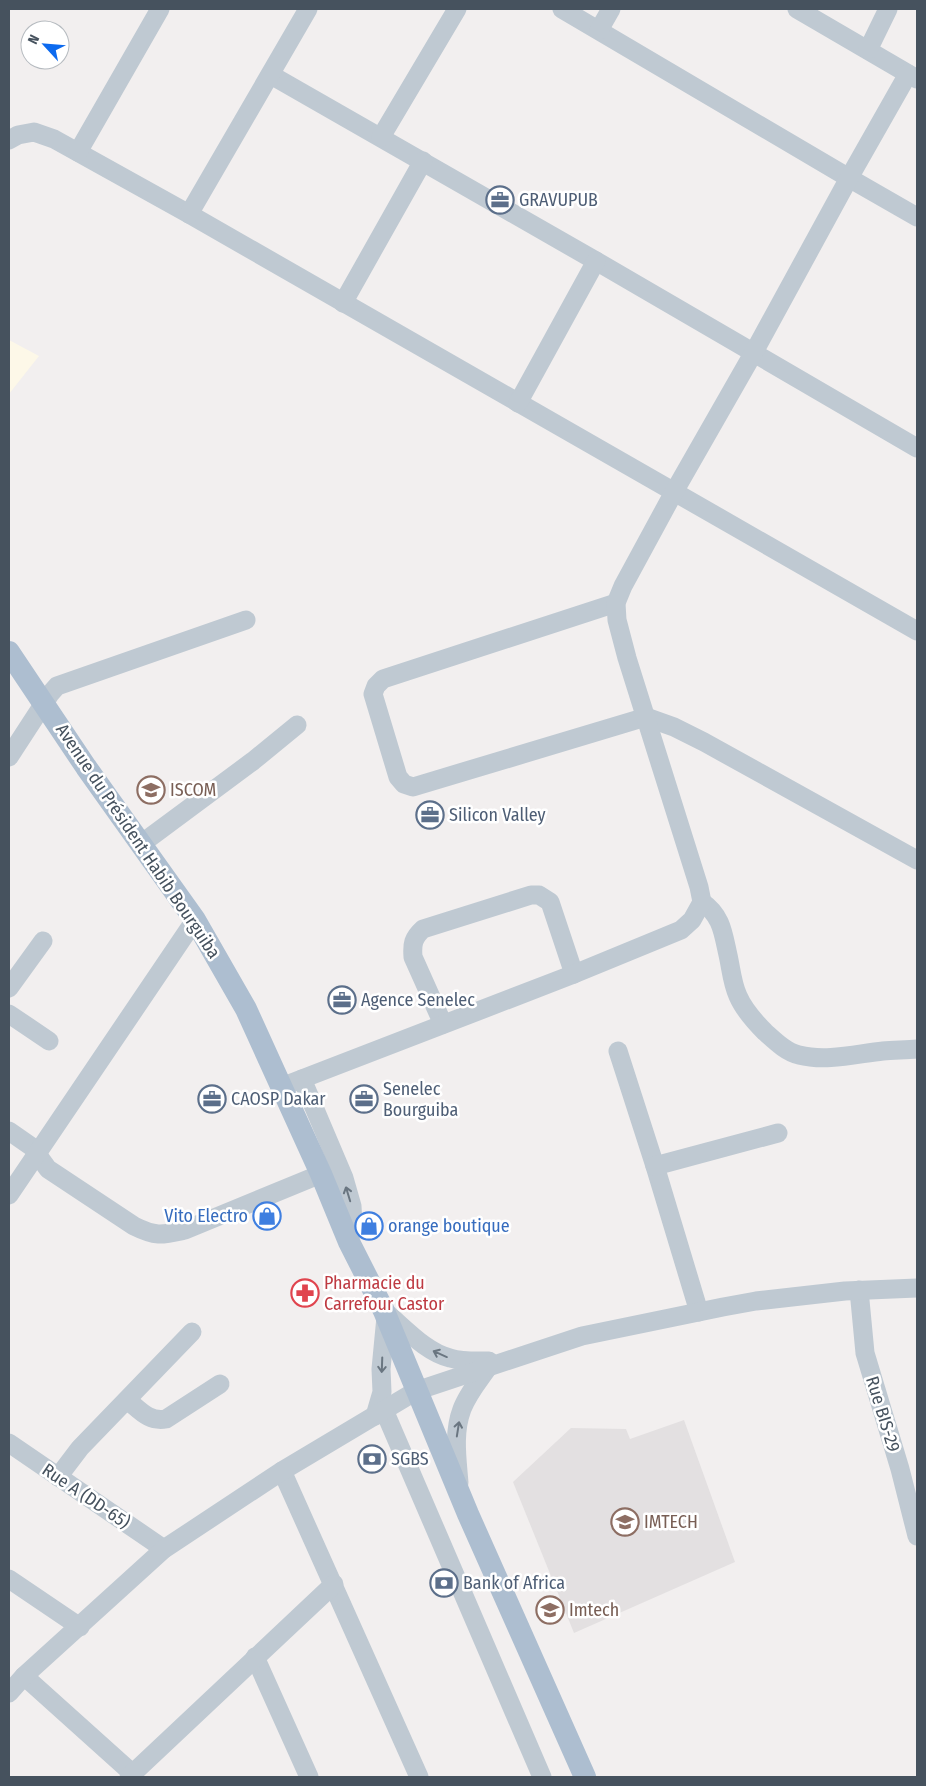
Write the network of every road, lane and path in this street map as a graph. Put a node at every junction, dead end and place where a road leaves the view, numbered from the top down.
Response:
1 (160, 9) edge
2 (308, 9) edge
3 (456, 9) edge
4 (562, 9) edge
5 (610, 9) edge
6 (797, 9) edge
7 (888, 9) edge
8 (599, 30) junction
9 (868, 50) junction
10 (270, 75) junction
11 (913, 76) edge
12 (381, 137) junction
13 (9, 140) edge
14 (78, 152) junction
15 (424, 161) junction
16 (849, 178) junction
17 (190, 214) junction
18 (917, 217) edge
19 (596, 261) junction
20 (343, 303) junction
21 (754, 352) junction
22 (518, 403) junction
23 (917, 448) edge
24 (674, 492) junction
25 (616, 603) junction
26 (246, 620) dead end
27 (917, 631) edge
28 (9, 652) edge
29 (44, 704) junction
30 (646, 717) junction
31 (296, 725) dead end
32 (9, 757) edge
33 (140, 844) junction
34 (917, 860) edge
35 (702, 902) junction
36 (195, 920) junction
37 (43, 941) dead end
38 (574, 974) junction
39 (9, 988) edge
40 (9, 1014) edge
41 (444, 1024) junction
42 (49, 1042) dead end
43 (917, 1049) edge
44 (618, 1051) dead end
45 (292, 1083) junction
46 (9, 1131) edge
47 (778, 1133) dead end
48 (37, 1154) junction
49 (655, 1166) junction
50 (321, 1174) junction
51 (9, 1195) edge
52 (349, 1242) junction
53 (917, 1288) edge
54 (859, 1290) junction
55 (699, 1312) junction
56 (385, 1314) junction
57 (192, 1332) dead end
58 (498, 1363) junction
59 (220, 1384) dead end
60 (416, 1391) junction
61 (127, 1400) junction
62 (380, 1413) junction
63 (9, 1443) edge
64 (282, 1471) junction
65 (58, 1477) junction
66 (460, 1494) junction
67 (917, 1536) edge
68 (164, 1549) junction
69 (9, 1579) edge
70 (334, 1584) junction
71 (80, 1627) junction
72 (255, 1657) junction
73 (24, 1676) junction
74 (9, 1692) edge
75 (130, 1775) edge
76 (306, 1776) edge
77 (419, 1777) edge
78 (542, 1777) edge
79 (585, 1777) edge

1 - 14 street
2 - 10 street
3 - 12 street
4 - 8 street
5 - 8 street
6 - 9 street
7 - 9 street
8 - 16 street
9 - 11 street
10 - 12 street
10 - 17 street
11 - 16 street
12 - 15 street
13 - 14 street
14 - 17 street
15 - 19 street
15 - 20 street
16 - 18 street
16 - 21 street
17 - 20 street
19 - 21 street
19 - 22 street
20 - 22 street
21 - 23 street
21 - 24 street
22 - 24 street
24 - 25 street
24 - 27 street
25 - 30 street
25 - 30 street
26 - 29 street
28 - 29 main road, Avenue du Président Habib Bourguiba
29 - 32 street
29 - 33 main road, Avenue du Président Habib Bourguiba
30 - 34 street
30 - 35 street
31 - 33 street
33 - 36 main road, Avenue du Président Habib Bourguiba
35 - 38 street
35 - 43 street
36 - 45 main road, Avenue du Président Habib Bourguiba
36 - 48 street
37 - 39 street
38 - 41 street
38 - 41 street
40 - 42 street
41 - 45 street
44 - 49 street
45 - 50 main road, Avenue du Président Habib Bourguiba
52 -> 45 street
46 - 48 street
47 - 49 street
48 - 50 street
48 - 51 street
49 - 55 street
50 - 52 main road, Avenue du Président Habib Bourguiba
52 - 56 main road, Avenue du Président Habib Bourguiba
53 - 54 street
54 - 55 street
54 - 67 street, Rue BIS-29
55 - 58 street
58 -> 56 street
56 - 60 main road, Avenue du Président Habib Bourguiba
56 -> 62 street
57 - 61 street
58 - 60 street
66 -> 58 street
59 - 61 street
60 - 62 street
60 - 66 main road, Avenue du Président Habib Bourguiba
61 - 65 street
62 - 64 street
62 - 78 street
63 - 65 street, Rue A (DD-65)
64 - 68 street
64 - 70 street
65 - 68 street, Rue A (DD-65)
66 - 79 main road, Avenue du Président Habib Bourguiba
68 - 71 street
69 - 71 street
70 - 72 street
70 - 77 street
71 - 73 street
72 - 75 street
72 - 76 street
73 - 74 street
73 - 75 street

